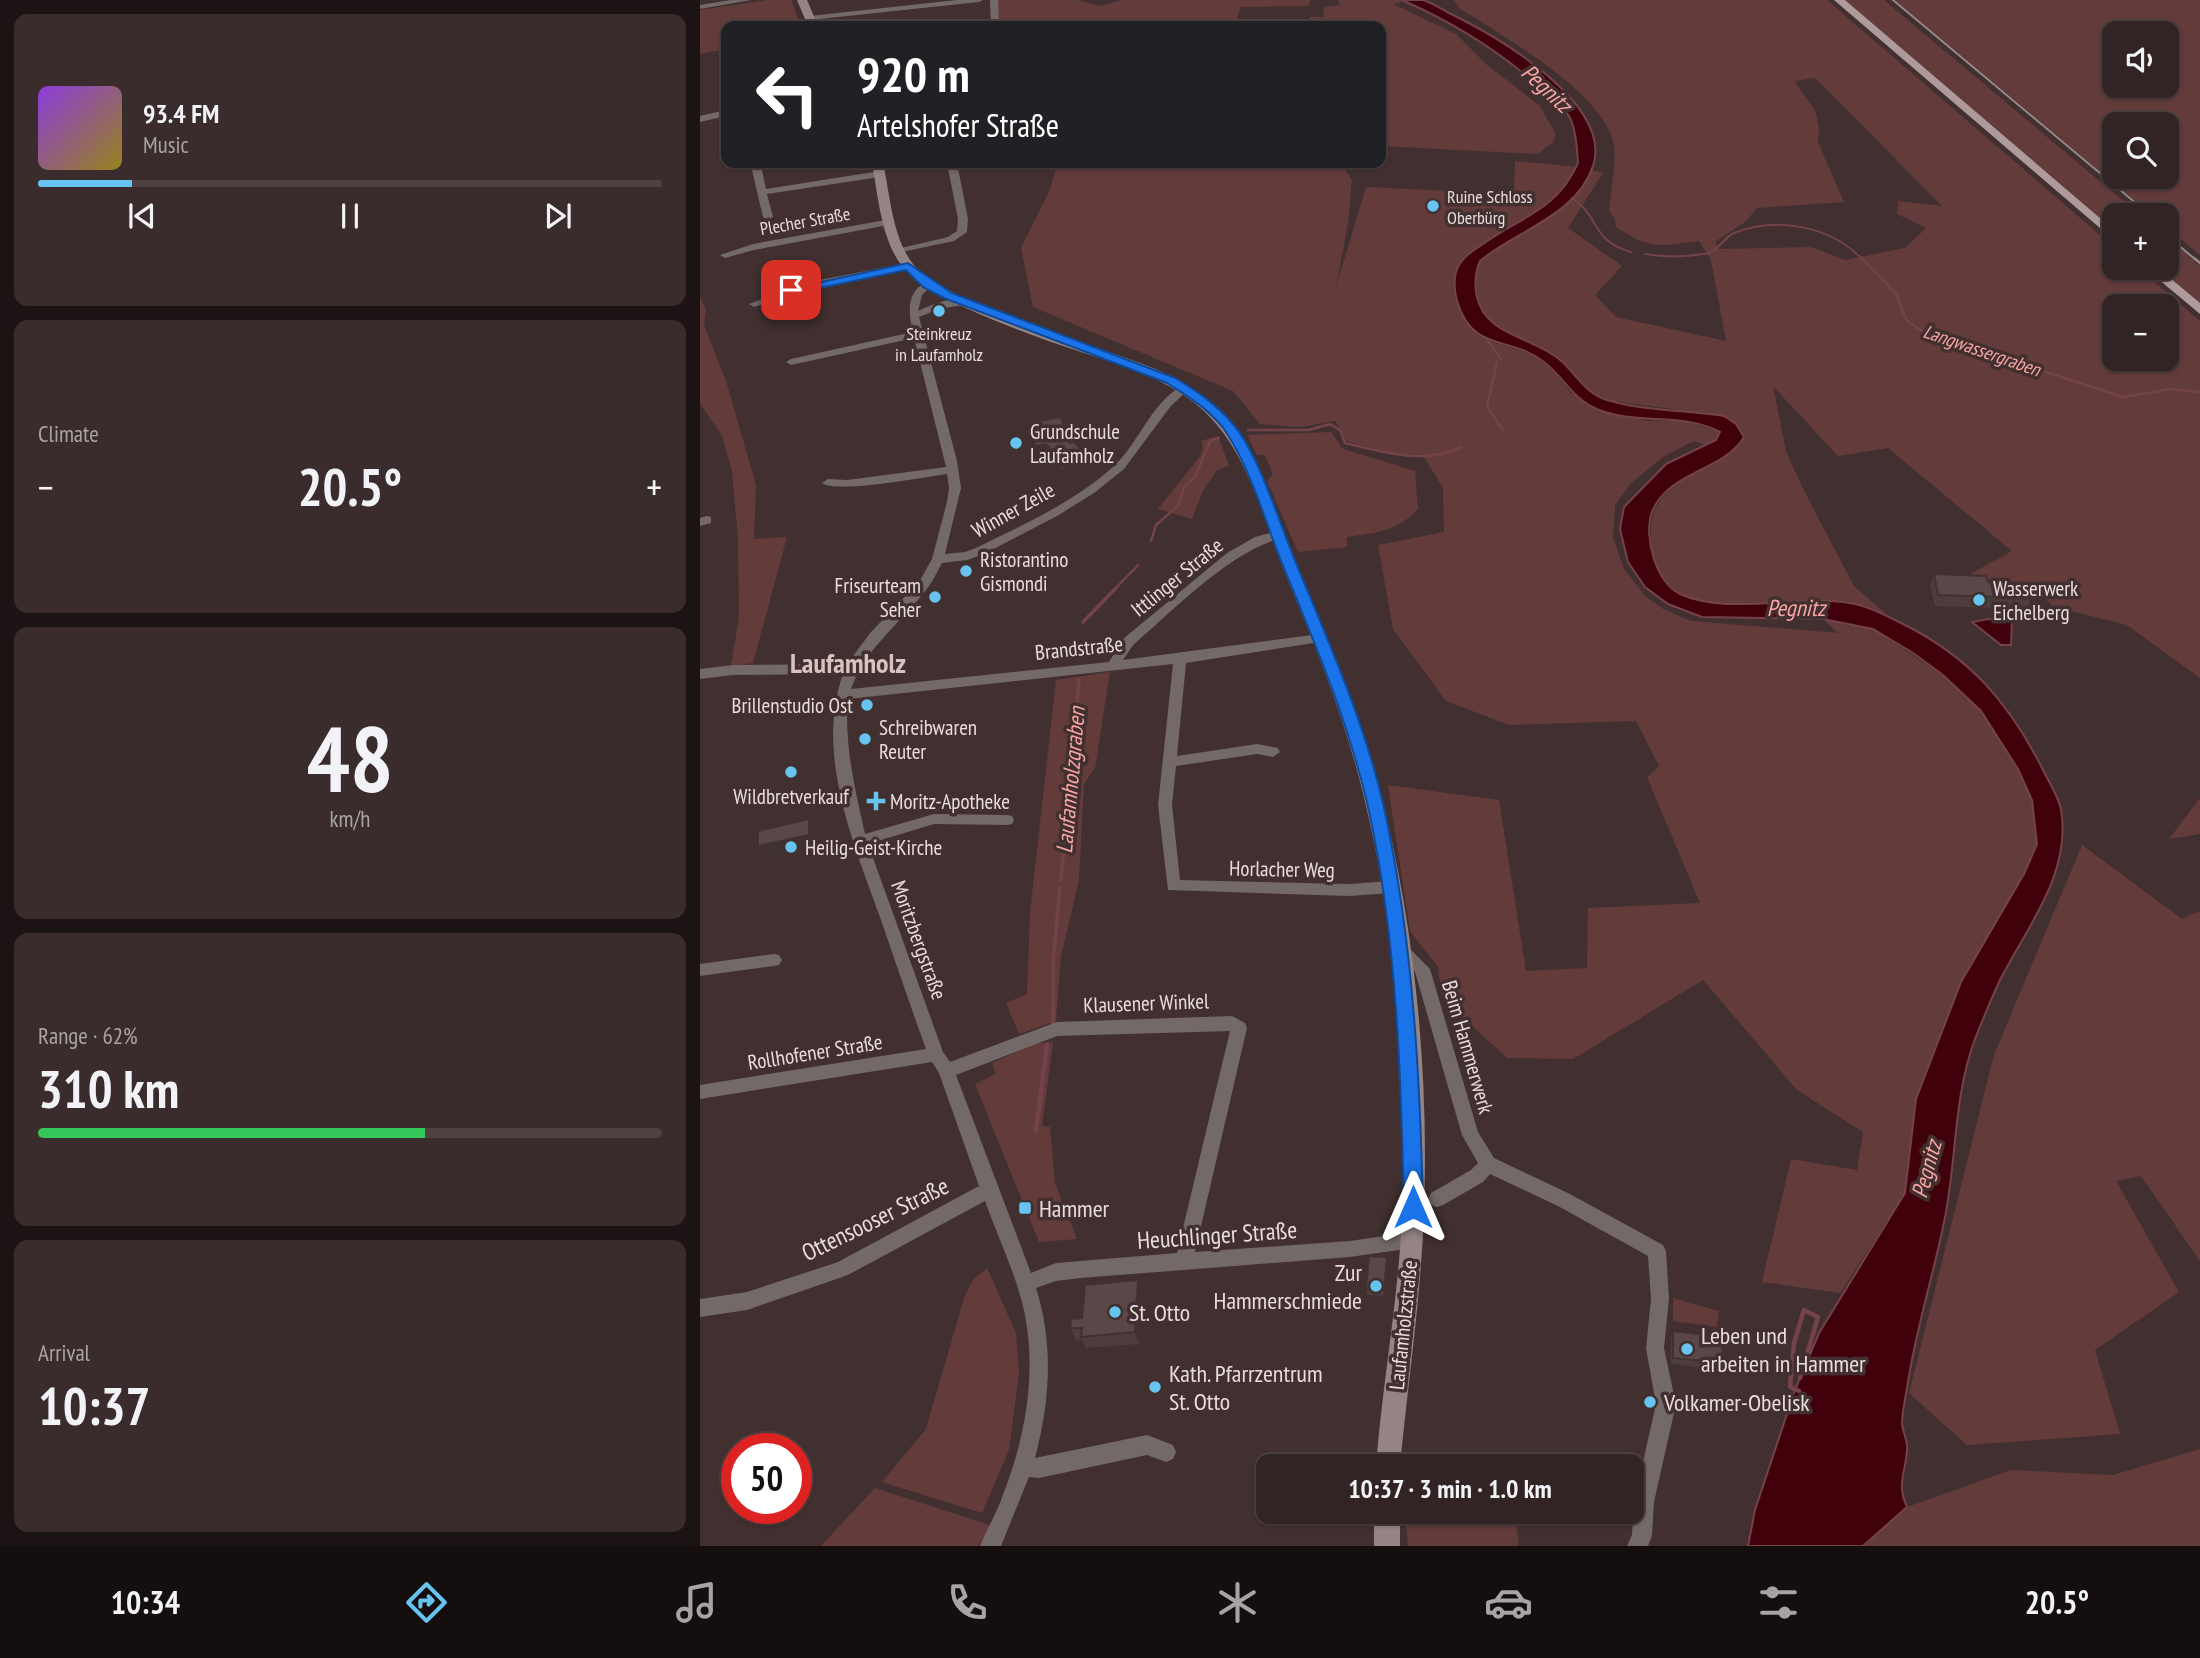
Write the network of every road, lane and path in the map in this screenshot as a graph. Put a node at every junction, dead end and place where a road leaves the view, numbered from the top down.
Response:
1 (747, 0) edge
2 (802, 0) edge
3 (979, 0) edge
4 (994, 0) edge
5 (1839, 0) edge
6 (700, 7) edge
7 (811, 21) edge
8 (819, 21) edge
9 (995, 21) edge
10 (721, 114) edge
11 (700, 119) edge
12 (756, 168) edge
13 (953, 168) edge
14 (878, 169) edge
15 (762, 192) junction
16 (768, 217) dead end
17 (891, 222) junction
18 (2102, 226) edge
19 (900, 251) junction
20 (725, 256) dead end
21 (908, 266) junction
22 (2165, 280) edge
23 (933, 287) junction
24 (963, 302) junction
25 (754, 304) dead end
26 (2200, 310) edge
27 (919, 324) junction
28 (791, 362) dead end
29 (1185, 388) junction
30 (952, 470) junction
31 (828, 483) dead end
32 (1278, 535) junction
33 (938, 559) junction
34 (1320, 638) junction
35 (1180, 659) junction
36 (1114, 665) junction
37 (850, 669) junction
38 (700, 674) edge
39 (842, 695) junction
40 (1273, 752) dead end
41 (1168, 762) junction
42 (1007, 820) dead end
43 (860, 841) junction
44 (1391, 887) junction
45 (1399, 948) junction
46 (774, 960) dead end
47 (700, 970) edge
48 (936, 1054) junction
49 (946, 1071) junction
50 (700, 1092) edge
51 (1488, 1164) junction
52 (989, 1190) junction
53 (1437, 1199) dead end
54 (1412, 1240) junction
55 (1184, 1261) junction
56 (1027, 1283) junction
57 (700, 1308) edge
58 (1166, 1452) dead end
59 (1389, 1454) edge
60 (1025, 1467) junction
61 (1387, 1524) edge
62 (990, 1546) edge
63 (1387, 1546) edge
64 (1637, 1546) edge

1 - 6 street
2 - 7 main road
3 - 8 street
4 - 9 street
5 - 18 main road
10 - 11 street
12 - 15 street
13 - 19 street
14 - 15 street
14 - 17 main road, Laufamholzstraße
15 - 16 street
17 - 19 main road, Laufamholzstraße
17 - 20 street, Plecher Straße
19 - 21 main road, Laufamholzstraße
21 - 23 main road, Laufamholzstraße
21 - 25 street
22 - 26 main road
23 - 24 main road, Laufamholzstraße
23 - 27 street
24 - 27 street
24 - 29 main road, Laufamholzstraße
27 - 28 street
27 - 30 street, Moritzbergstraße
29 - 32 main road, Laufamholzstraße
29 - 33 street, Winner Zeile
30 - 31 street
30 - 33 street, Moritzbergstraße
32 - 34 main road, Laufamholzstraße
32 - 36 street, Ittlinger Straße
33 - 37 street, Moritzbergstraße
34 - 35 street, Brandstraße
34 - 44 main road, Laufamholzstraße
35 - 36 street, Brandstraße
35 - 41 street
36 - 39 street, Brandstraße
37 - 38 street
37 - 39 street, Moritzbergstraße
39 - 43 street, Moritzbergstraße
40 - 41 street
41 - 44 street, Horlacher Weg
42 - 43 street
43 - 48 street, Moritzbergstraße
44 - 45 main road, Laufamholzstraße
45 - 51 street, Beim Hammerwerk
45 - 54 main road, Laufamholzstraße
46 - 47 street
48 - 49 street, Moritzbergstraße
48 - 50 street, Rollhofener Straße
49 - 52 street, Moritzbergstraße
49 - 55 street, Klausener Winkel
51 - 53 street
51 - 64 street
52 - 56 street, Moritzbergstraße
52 - 57 street, Ottensooser Straße
54 - 55 street, Heuchlinger Straße
54 - 59 main road, Laufamholzstraße
55 - 56 street, Heuchlinger Straße
56 - 60 street, Moritzbergstraße
58 - 60 street
60 - 62 street, Moritzbergstraße
61 - 63 main road

